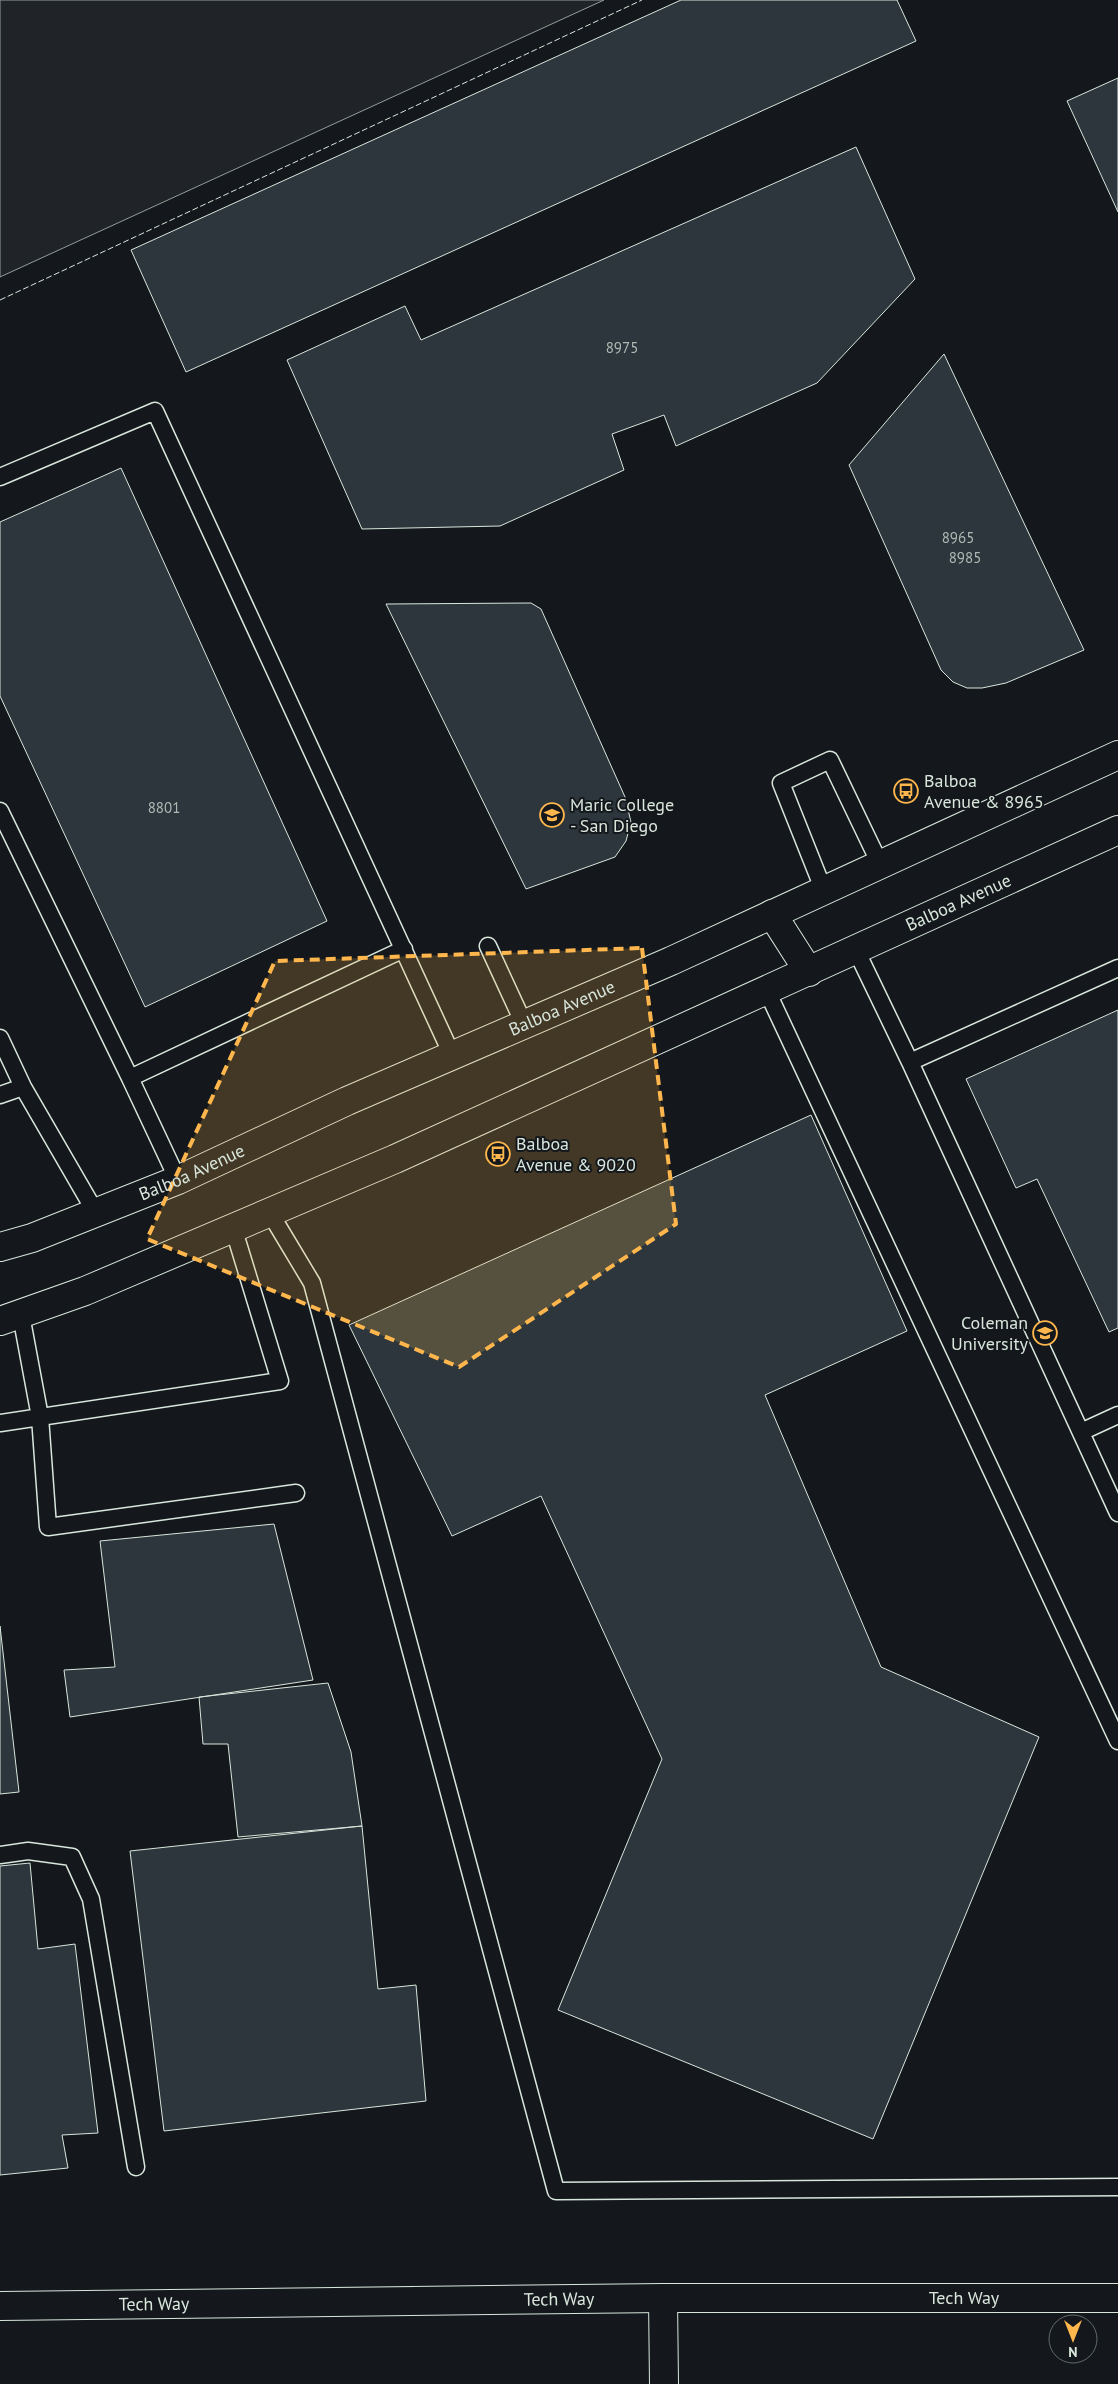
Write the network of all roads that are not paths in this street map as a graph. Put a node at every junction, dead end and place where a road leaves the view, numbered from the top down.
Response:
1 (0, 478) edge
2 (1118, 755) edge
3 (0, 810) edge
4 (1118, 830) edge
5 (880, 864) junction
6 (824, 890) junction
7 (772, 914) junction
8 (488, 946) dead end
9 (404, 949) junction
10 (856, 950) junction
11 (1118, 968) edge
12 (809, 972) junction
13 (767, 991) junction
14 (524, 1024) junction
15 (0, 1038) edge
16 (452, 1055) junction
17 (910, 1062) junction
18 (130, 1078) junction
19 (23, 1087) junction
20 (0, 1095) edge
21 (178, 1180) junction
22 (96, 1213) junction
23 (270, 1213) junction
24 (233, 1227) junction
25 (0, 1247) edge
26 (11, 1318) edge
27 (1118, 1415) edge
28 (40, 1417) junction
29 (0, 1423) edge
30 (1081, 1432) junction
31 (296, 1493) dead end
32 (1118, 1513) edge
33 (1118, 1742) edge
34 (0, 1854) edge
35 (136, 2167) dead end
36 (1118, 2187) edge
37 (663, 2298) junction
38 (1118, 2298) edge
39 (0, 2306) edge
40 (664, 2384) edge

1 - 9 lane
2 - 5 main road, Balboa Avenue
3 - 18 lane
4 - 10 main road, Balboa Avenue
5 - 6 main road, Balboa Avenue
5 - 6 lane
6 - 7 main road, Balboa Avenue
7 - 12 main road
7 - 14 main road, Balboa Avenue
8 - 14 lane
9 - 16 lane
9 - 18 lane
10 - 12 main road, Balboa Avenue
10 - 17 lane
11 - 17 lane
12 - 13 main road, Balboa Avenue
13 - 23 main road, Balboa Avenue
13 - 33 lane
14 - 16 main road, Balboa Avenue
15 - 19 lane
16 - 21 main road, Balboa Avenue
17 - 30 lane
18 - 21 lane
19 - 20 lane
19 - 22 lane
21 - 22 main road, Balboa Avenue
22 - 25 main road, Balboa Avenue
23 - 24 main road, Balboa Avenue
23 - 36 lane
24 - 26 main road, Balboa Avenue
24 - 28 lane
26 - 28 lane
27 - 30 lane
28 - 29 lane
28 - 31 lane
30 - 32 lane
34 - 35 lane
37 - 38 main road, Tech Way
37 - 39 main road, Tech Way
37 - 40 main road

